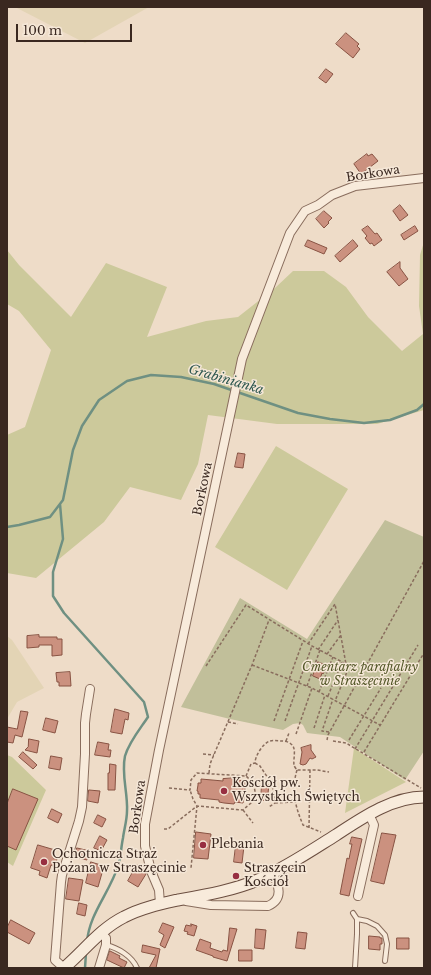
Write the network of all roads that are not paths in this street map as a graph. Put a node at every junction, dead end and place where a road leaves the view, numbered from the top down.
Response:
1 (424, 178) edge
2 (90, 689) dead end
3 (424, 797) edge
4 (369, 814) junction
5 (272, 873) junction
6 (358, 896) dead end
7 (179, 900) junction
8 (160, 904) junction
9 (353, 913) dead end
10 (357, 919) junction
11 (98, 936) junction
12 (106, 945) junction
13 (385, 961) dead end
14 (65, 967) edge
15 (99, 968) edge
16 (137, 968) edge
17 (355, 968) edge

1 - 8 street, Borkowa
2 - 14 street
3 - 4 street
4 - 5 street
4 - 6 street
5 - 7 street
5 - 7 street
7 - 8 street
8 - 11 street
9 - 10 lane
10 - 13 lane
10 - 17 lane
11 - 12 street
11 - 14 street
12 - 15 street
12 - 16 lane

